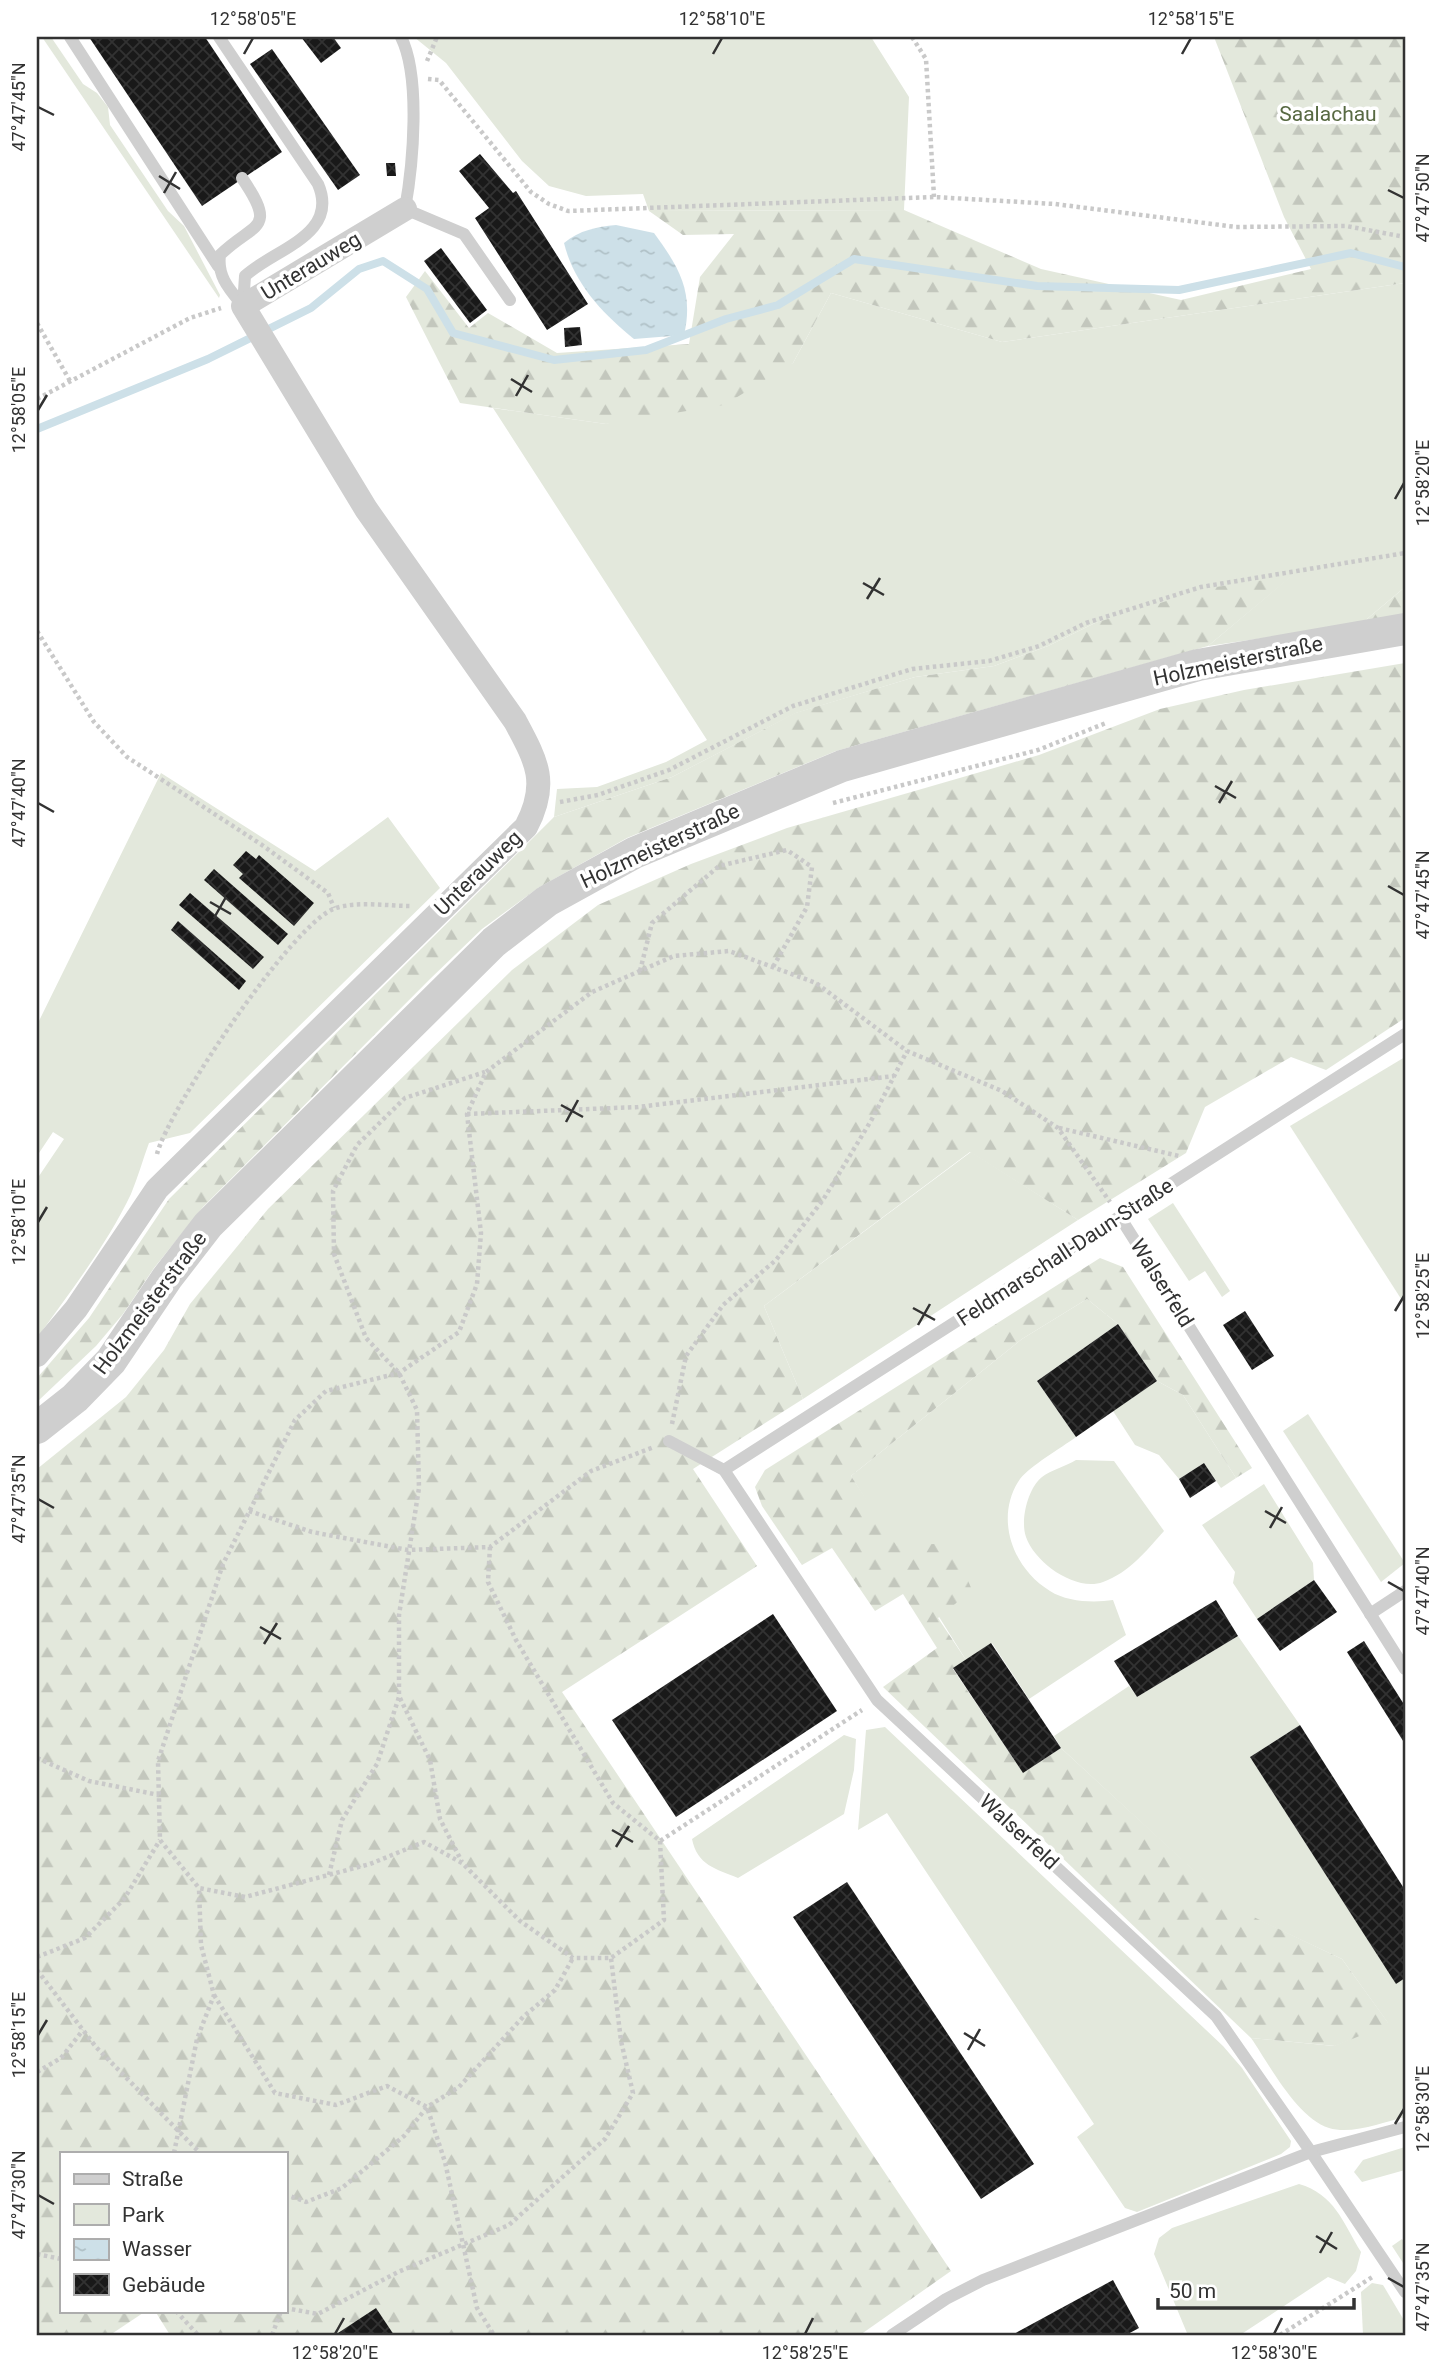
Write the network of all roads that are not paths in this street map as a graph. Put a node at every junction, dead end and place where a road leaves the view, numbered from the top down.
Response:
1 (70, 37) edge
2 (219, 37) edge
3 (401, 37) edge
4 (242, 178) dead end
5 (405, 209) junction
6 (218, 266) junction
7 (510, 300) dead end
8 (246, 312) junction
9 (1405, 629) edge
10 (1405, 1034) edge
11 (1120, 1217) junction
12 (37, 1355) edge
13 (37, 1428) edge
14 (669, 1441) road end
15 (724, 1470) junction
16 (1405, 1591) edge
17 (1370, 1614) junction
18 (1405, 1669) edge
19 (1405, 2127) edge
20 (1311, 2152) junction
21 (1405, 2292) edge
22 (892, 2335) edge

1 - 6 lane
2 - 8 lane
3 - 5 lane
4 - 6 lane
5 - 7 lane
5 - 8 street, Unterauweg
6 - 8 lane
8 - 12 street, Unterauweg
9 - 13 street, Holzmeisterstraße
10 - 11 lane, Feldmarschall-Daun-Straße
11 - 15 lane, Feldmarschall-Daun-Straße
11 - 17 lane, Walserfeld
14 - 15 lane, Walserfeld
15 - 20 lane, Walserfeld
16 - 17 lane
17 - 18 lane, Walserfeld
19 - 20 lane
20 - 21 lane, Walserfeld
20 - 22 lane

